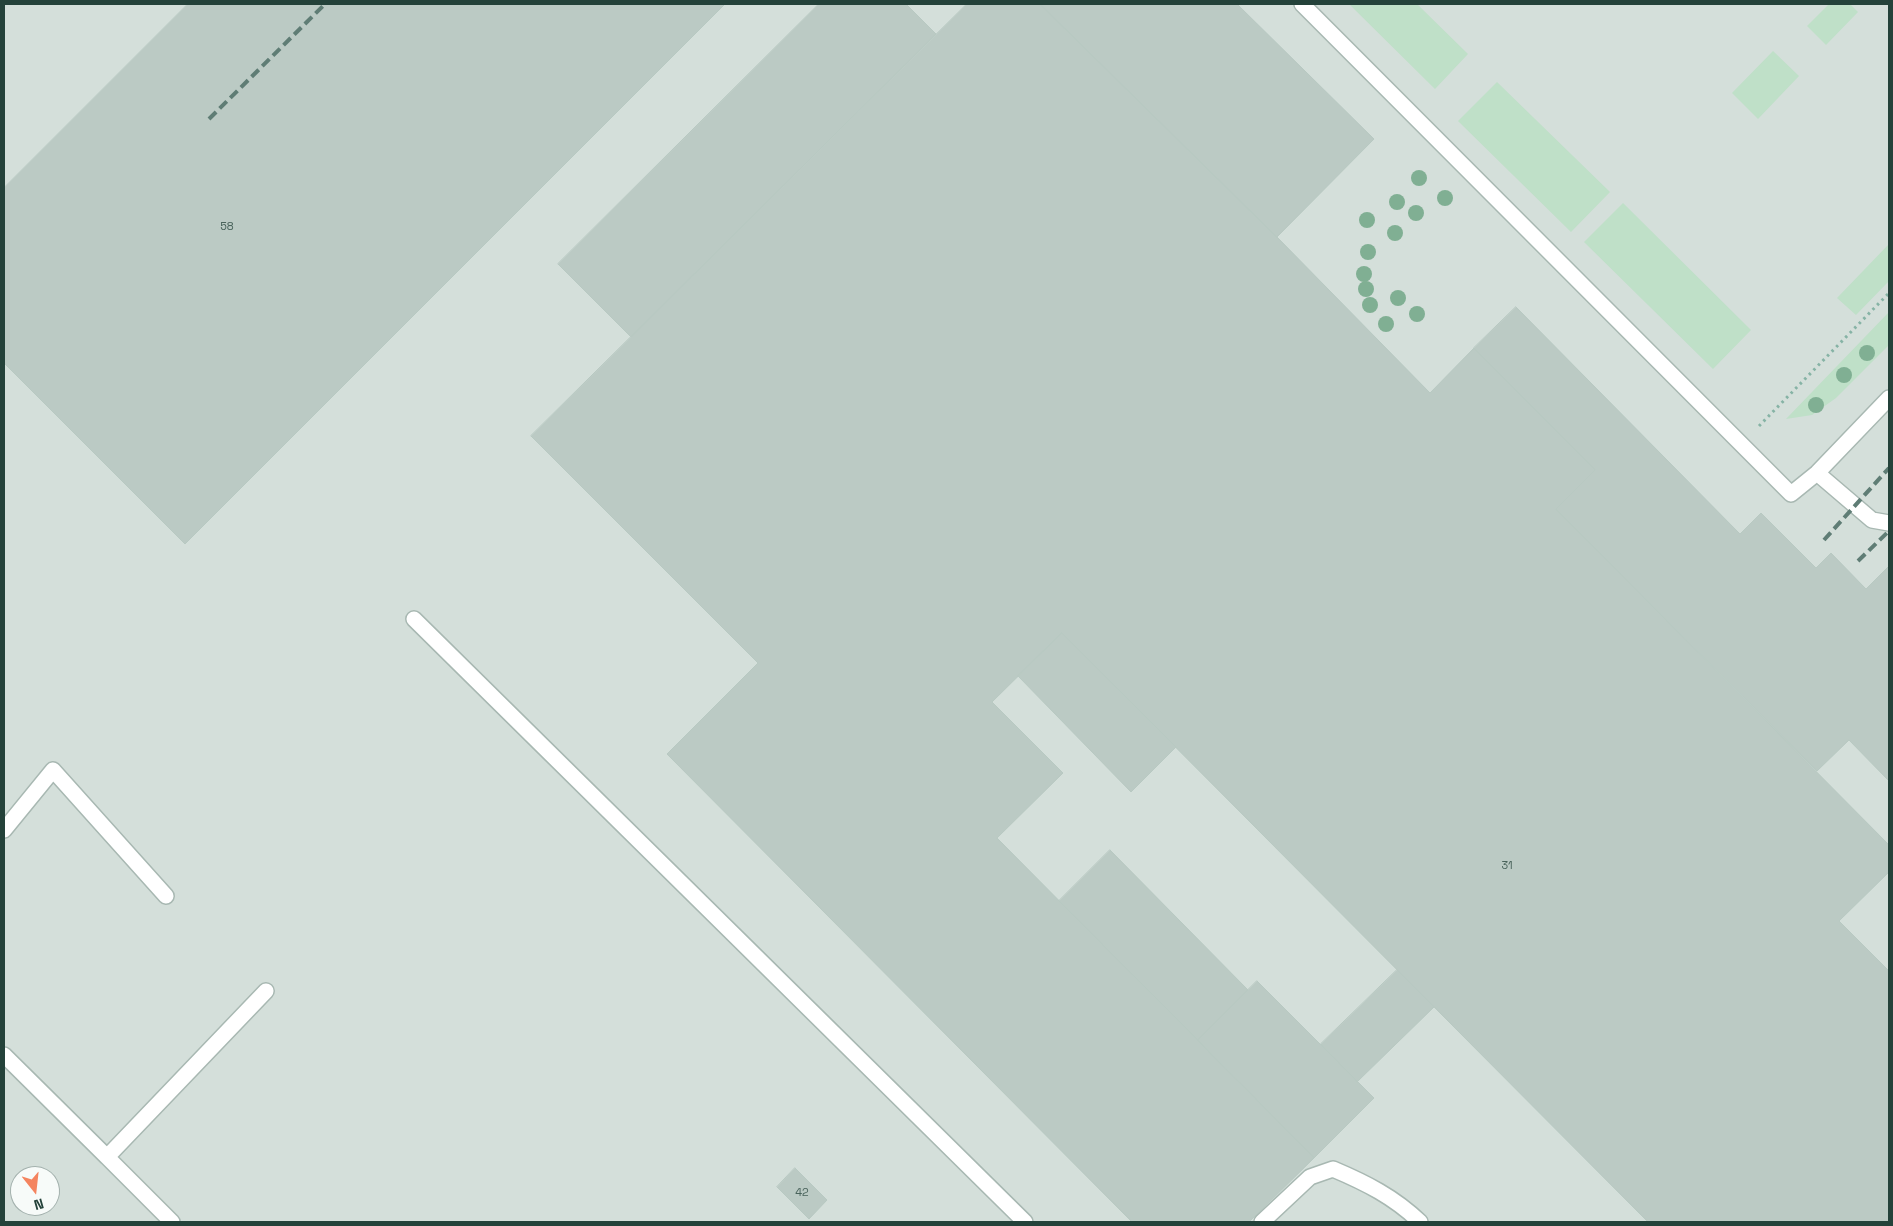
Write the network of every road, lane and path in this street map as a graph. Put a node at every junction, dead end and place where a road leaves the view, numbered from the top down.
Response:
1 (1302, 4) edge
2 (1889, 293) edge
3 (1889, 398) edge
4 (1742, 444) junction
5 (1817, 473) junction
6 (1889, 523) edge
7 (414, 619) dead end
8 (4, 830) edge
9 (166, 896) dead end
10 (266, 991) dead end
11 (4, 1055) edge
12 (107, 1157) junction
13 (172, 1222) edge
14 (1025, 1222) edge
15 (1262, 1222) edge
16 (1420, 1222) edge

1 - 4 lane
2 - 4 path
3 - 5 lane
4 - 5 lane
5 - 6 lane
7 - 14 lane
8 - 9 lane
10 - 12 lane
11 - 12 lane
12 - 13 lane
15 - 16 lane

